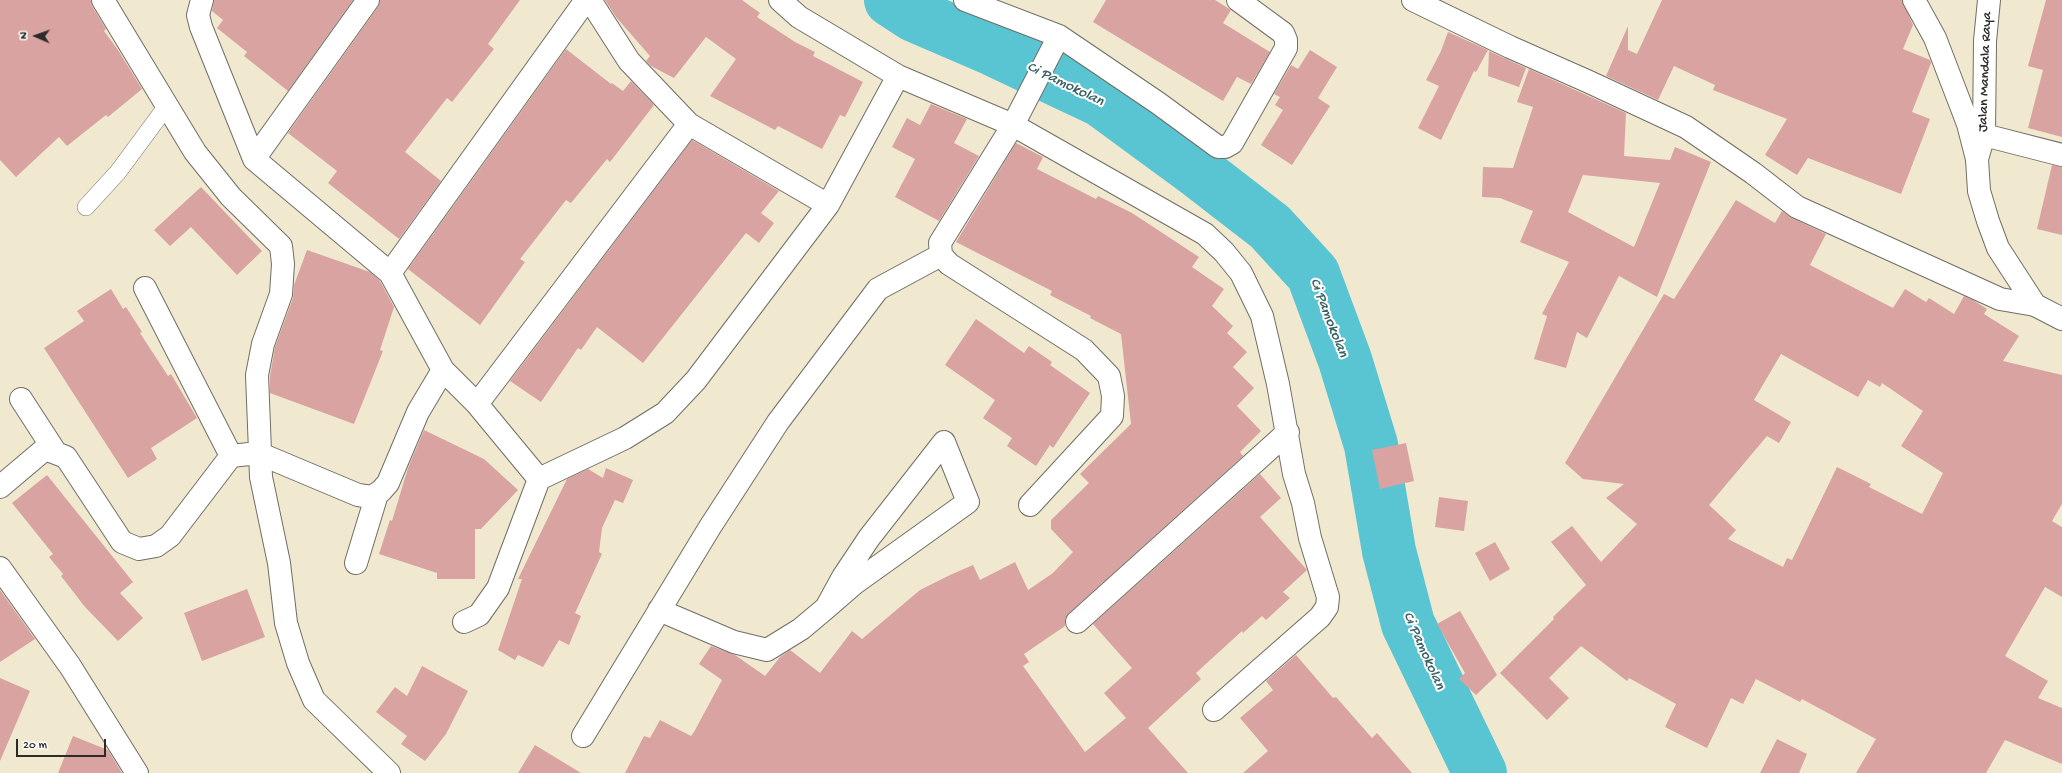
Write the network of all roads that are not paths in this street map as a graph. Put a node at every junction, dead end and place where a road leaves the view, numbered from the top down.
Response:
1 (103, 0) edge
2 (202, 0) edge
3 (368, 0) edge
4 (586, 0) edge
5 (590, 0) edge
6 (780, 0) edge
7 (965, 0) edge
8 (1238, 0) edge
9 (1413, 0) edge
10 (1914, 0) edge
11 (1989, 0) edge
12 (1054, 45) junction
13 (898, 76) junction
14 (166, 107) junction
15 (689, 124) junction
16 (1013, 125) junction
17 (1984, 135) junction
18 (2062, 155) edge
19 (254, 159) junction
20 (1977, 159) junction
21 (828, 205) junction
22 (86, 207) dead end
23 (941, 256) junction
24 (390, 273) junction
25 (145, 288) dead end
26 (2036, 305) junction
27 (2062, 319) edge
28 (443, 370) junction
29 (20, 399) dead end
30 (477, 404) junction
31 (1288, 432) junction
32 (56, 453) junction
33 (258, 453) junction
34 (231, 456) junction
35 (539, 479) junction
36 (0, 487) edge
37 (377, 494) junction
38 (1030, 505) dead end
39 (356, 563) dead end
40 (0, 568) edge
41 (826, 608) junction
42 (659, 610) junction
43 (464, 622) dead end
44 (1077, 622) dead end
45 (1214, 710) dead end
46 (583, 736) dead end
47 (137, 773) edge
48 (389, 773) edge

1 - 14 street
2 - 19 street
3 - 19 street
4 - 24 street
5 - 15 street
6 - 13 street
7 - 12 street
8 - 12 street
9 - 26 street
10 - 20 street
11 - 17 street, Jalan Mandala Raya
12 - 16 street
13 - 16 street
13 - 21 street
14 - 22 lane
14 - 33 street
15 - 21 street
15 - 30 street
16 - 23 street
16 - 31 street
17 - 18 street
17 - 20 street, Jalan Mandala Raya
19 - 24 street
20 - 26 street, Jalan Mandala Raya
21 - 35 street
23 - 38 street
23 - 42 street
24 - 28 street
25 - 34 street
26 - 27 street
28 - 30 street
28 - 37 street
29 - 32 street
30 - 35 street
31 - 44 street
31 - 45 street
32 - 34 street
32 - 36 street
33 - 34 street
33 - 37 street
33 - 48 street
35 - 43 street
37 - 39 street
40 - 47 street
41 - 41 street
41 - 42 street
42 - 46 street

